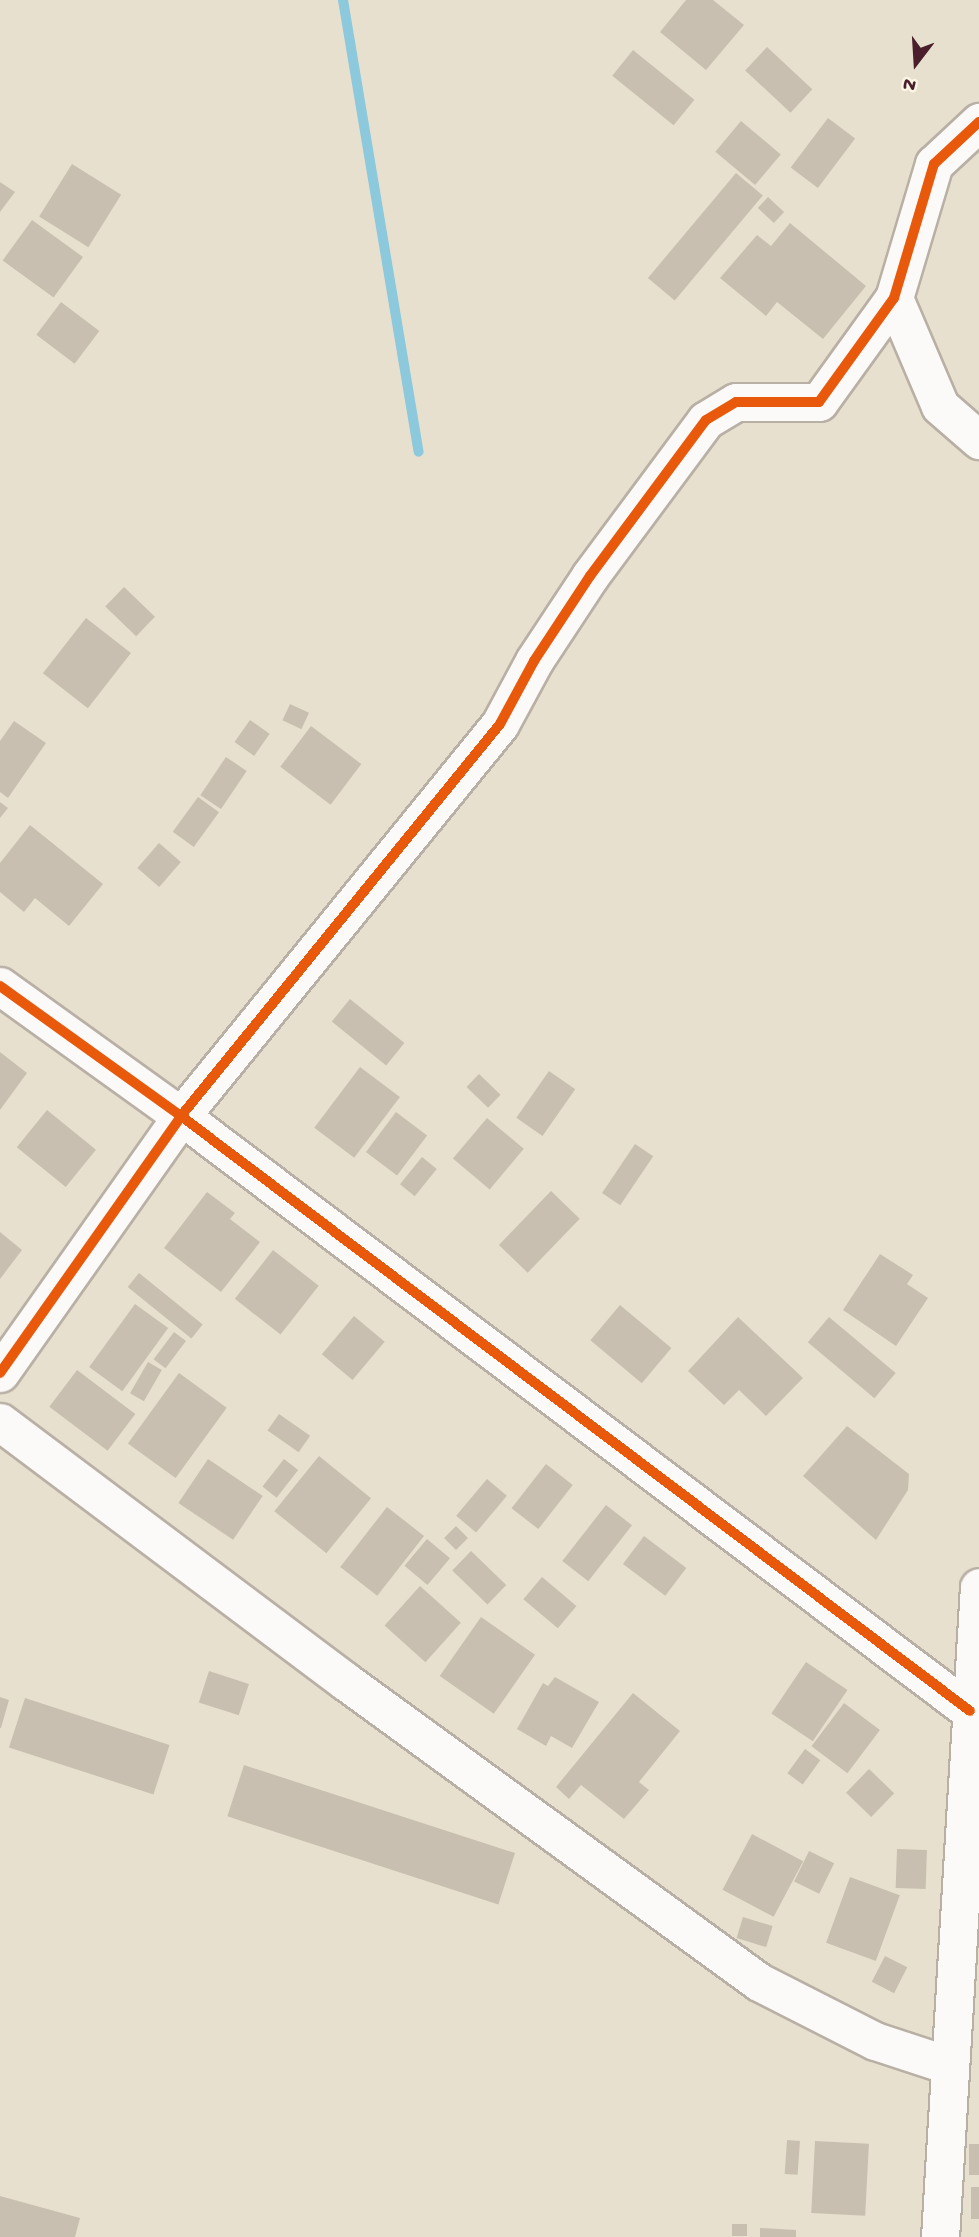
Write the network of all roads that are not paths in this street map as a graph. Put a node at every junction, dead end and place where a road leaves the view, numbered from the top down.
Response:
1 (979, 122) edge
2 (894, 298) junction
3 (979, 440) edge
4 (0, 986) edge
5 (181, 1116) junction
6 (0, 1373) edge
7 (0, 1422) edge
8 (979, 1587) edge
9 (970, 1711) junction
10 (971, 1896) edge
11 (948, 2066) junction
12 (940, 2237) edge

1 - 2 street
2 - 3 street
2 - 5 street
4 - 5 street
5 - 6 street
5 - 9 street
7 - 11 street
8 - 9 street
9 - 10 street
10 - 11 street
11 - 12 street

